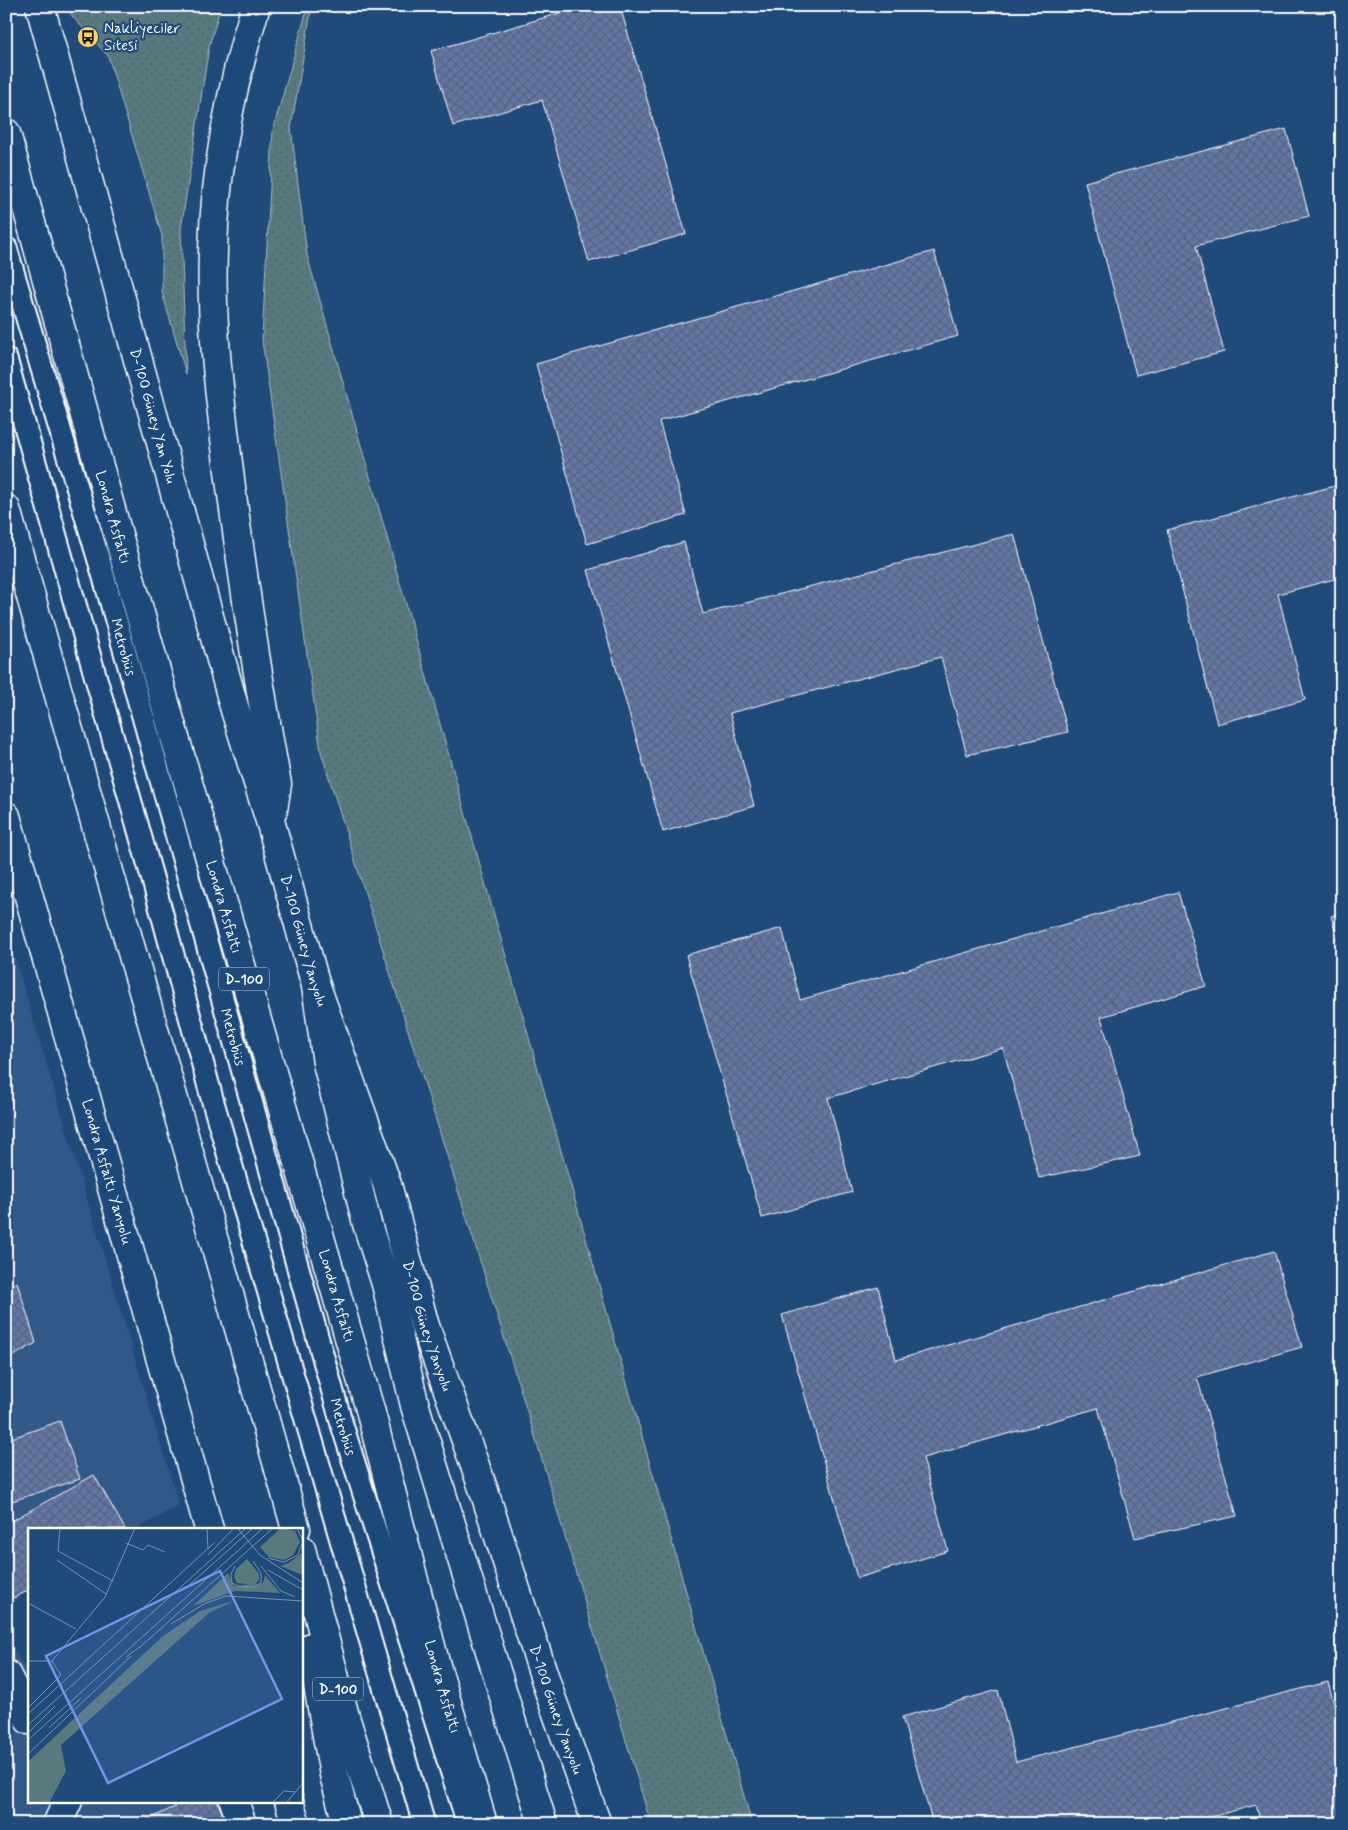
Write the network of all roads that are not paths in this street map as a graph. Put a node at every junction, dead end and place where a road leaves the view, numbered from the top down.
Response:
1 (40, 6) edge
2 (256, 6) edge
3 (6, 133) edge
4 (6, 248) edge
5 (6, 360) edge
6 (6, 509) edge
7 (6, 816) edge
8 (271, 824) junction
9 (316, 986) junction
10 (209, 1528) edge
11 (295, 1528) edge
12 (302, 1552) edge
13 (302, 1563) edge
14 (6, 1674) edge
15 (28, 1718) edge
16 (68, 1802) edge
17 (234, 1802) edge
18 (289, 1802) edge
19 (57, 1824) edge
20 (242, 1824) edge
21 (296, 1824) edge
22 (347, 1824) edge
23 (379, 1824) edge
24 (424, 1824) edge
25 (468, 1824) edge
26 (482, 1824) edge
27 (543, 1824) edge
28 (597, 1824) edge

1 - 8 main road, D-100 Güney Yan Yolu
2 - 8 main road
3 - 26 main road, Londra Asfaltı / D-100
4 - 25 lane, Metrobüs
5 - 24 lane
6 - 11 main road, D-100
7 - 10 main road, Londra Asfaltı Yanyolu
8 - 9 main road, D-100 Güney Yanyolu
9 - 27 main road
9 - 28 main road, D-100 Güney Yanyolu
12 - 23 main road, D-100
13 - 22 main road
14 - 15 main road
16 - 19 main road
17 - 20 main road
18 - 21 main road

